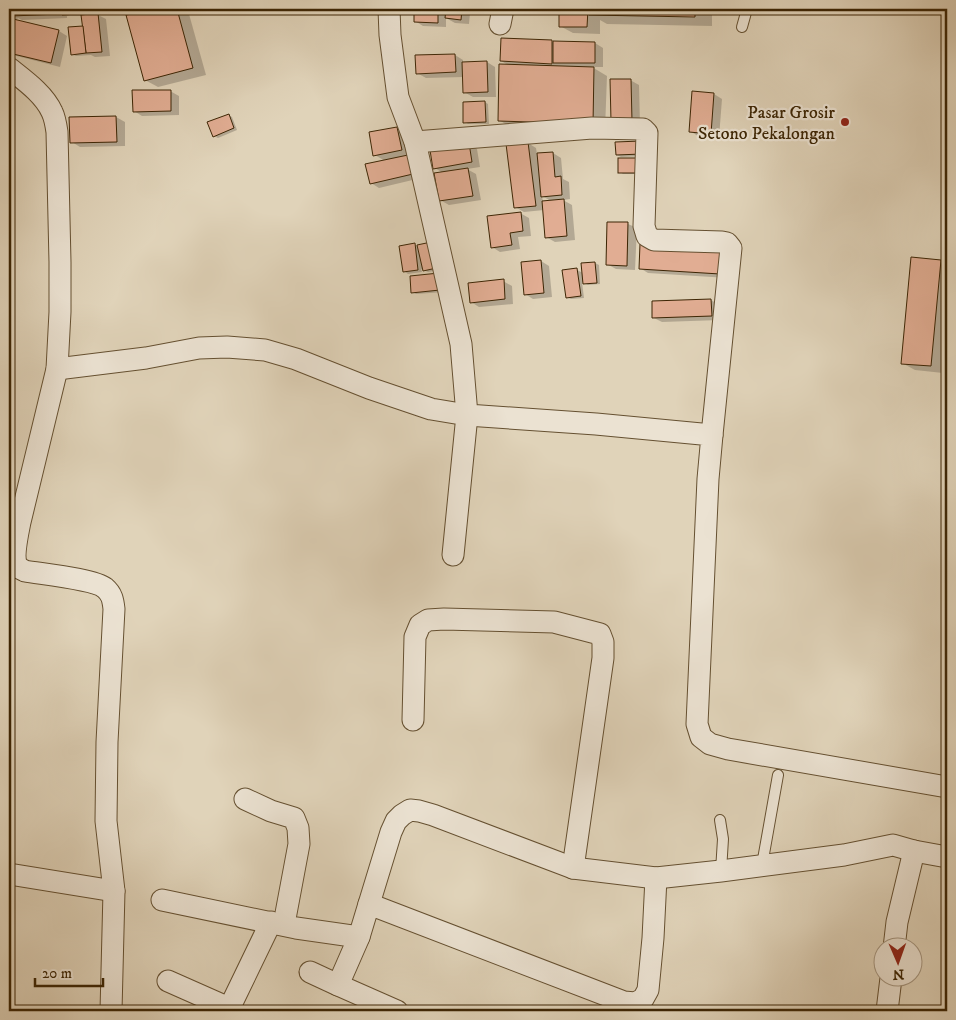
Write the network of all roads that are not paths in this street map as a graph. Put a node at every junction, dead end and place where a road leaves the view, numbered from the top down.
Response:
1 (389, 9) edge
2 (747, 9) edge
3 (742, 27) dead end
4 (9, 68) edge
5 (415, 142) junction
6 (58, 369) junction
7 (467, 415) junction
8 (712, 435) junction
9 (14, 522) edge
10 (453, 555) dead end
11 (413, 720) dead end
12 (778, 775) dead end
13 (947, 787) edge
14 (245, 799) dead end
15 (720, 820) dead end
16 (914, 851) junction
17 (947, 857) edge
18 (762, 865) junction
19 (573, 868) junction
20 (722, 871) junction
21 (9, 874) edge
22 (656, 878) junction
23 (114, 891) junction
24 (162, 900) dead end
25 (369, 904) junction
26 (284, 924) junction
27 (359, 937) junction
28 (895, 938) edge
29 (310, 972) dead end
30 (343, 976) junction
31 (168, 981) dead end
32 (890, 988) edge
33 (228, 1010) edge
34 (888, 1010) edge
35 (111, 1011) edge
36 (397, 1011) edge

1 - 5 street
2 - 3 lane
4 - 6 street
5 - 7 street
5 - 8 street
6 - 7 street
6 - 9 street
7 - 8 street
7 - 10 street
8 - 13 street
9 - 23 street
11 - 19 street
12 - 18 lane
14 - 26 street
15 - 20 lane
16 - 17 street
16 - 18 street
16 - 28 street
18 - 20 street
19 - 22 street
19 - 25 street
20 - 22 street
21 - 23 street
22 - 25 street
23 - 35 street
24 - 26 street
25 - 27 street
26 - 27 street
26 - 33 street
27 - 30 street
29 - 30 street
30 - 36 street
31 - 33 street
32 - 34 street

